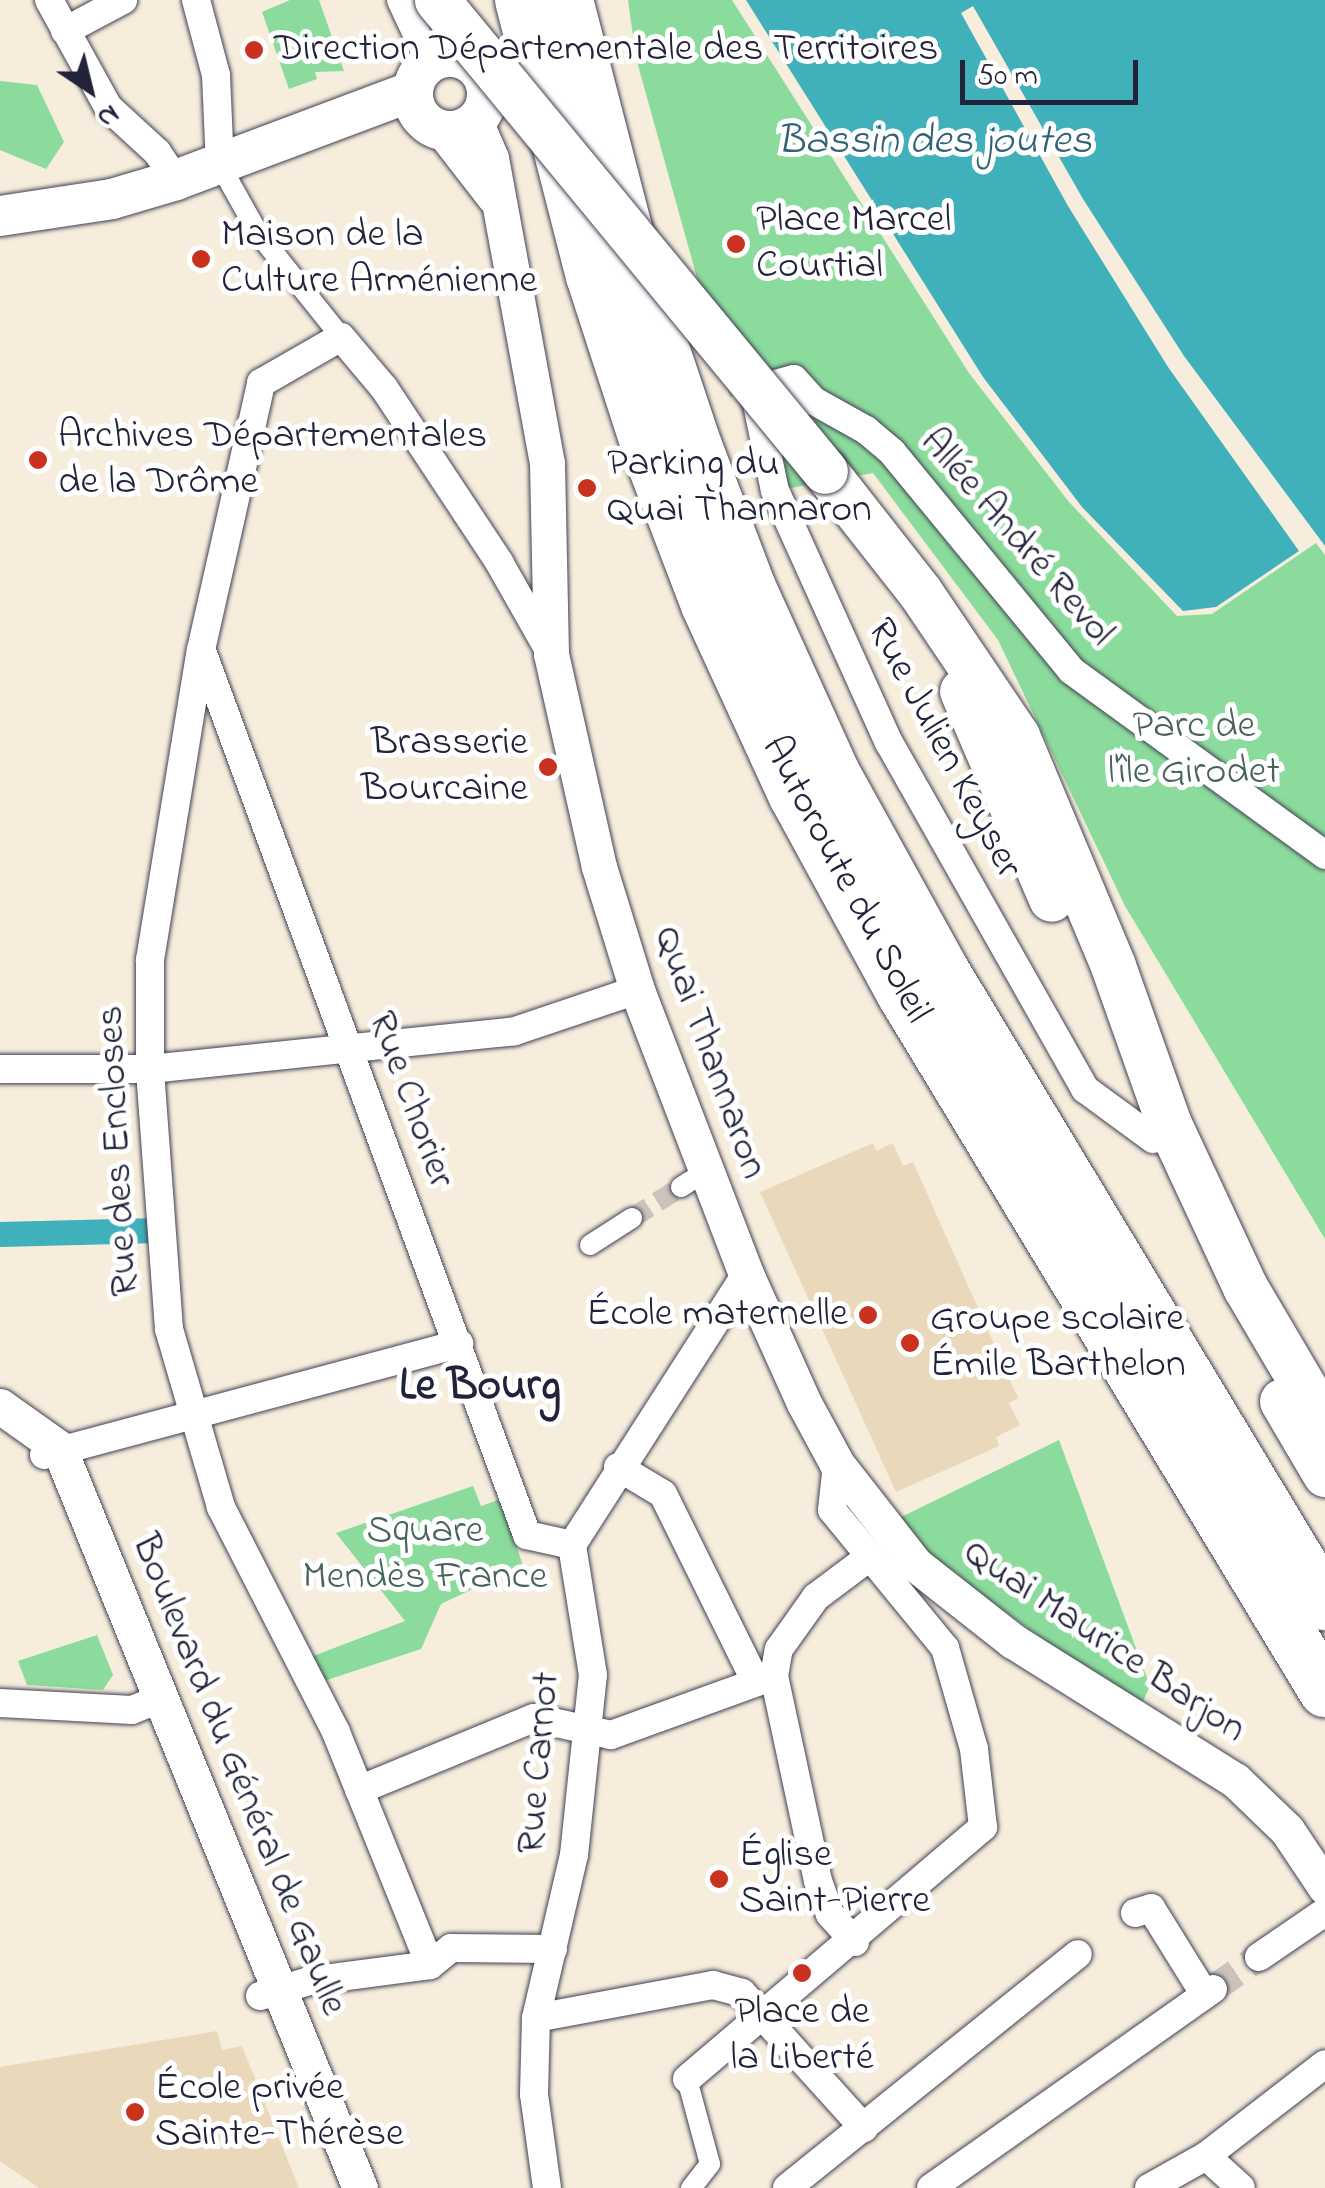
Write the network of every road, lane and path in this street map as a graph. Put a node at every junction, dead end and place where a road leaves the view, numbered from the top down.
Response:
1 (48, 0) edge
2 (123, 0) edge
3 (401, 0) edge
4 (420, 0) edge
5 (437, 0) edge
6 (461, 0) edge
7 (521, 0) edge
8 (567, 0) edge
9 (199, 13) edge
10 (65, 31) junction
11 (444, 92) junction
12 (220, 164) junction
13 (176, 180) junction
14 (0, 216) edge
15 (341, 337) junction
16 (794, 379) joint
17 (920, 592) junction
18 (202, 650) junction
19 (551, 654) junction
20 (1325, 855) edge
21 (637, 990) junction
22 (348, 1048) junction
23 (0, 1069) edge
24 (150, 1069) junction
25 (1153, 1139) junction
26 (632, 1218) tunnel mouth
27 (590, 1245) dead end
28 (746, 1274) junction
29 (459, 1344) junction
30 (6, 1410) edge
31 (192, 1419) junction
32 (1325, 1423) edge
33 (51, 1452) junction
34 (837, 1464) junction
35 (618, 1467) junction
36 (1325, 1474) edge
37 (572, 1545) junction
38 (868, 1558) junction
39 (1325, 1604) edge
40 (765, 1679) junction
41 (1325, 1691) edge
42 (152, 1701) junction
43 (0, 1703) edge
44 (590, 1727) junction
45 (359, 1790) junction
46 (1325, 1888) edge
47 (1135, 1912) dead end
48 (1325, 1912) edge
49 (855, 1942) junction
50 (553, 1949) junction
51 (1078, 1954) dead end
52 (1259, 1957) tunnel mouth
53 (430, 1965) junction
54 (270, 1992) junction
55 (765, 2013) junction
56 (536, 2018) junction
57 (1325, 2064) edge
58 (688, 2079) joint
59 (864, 2128) junction
60 (1206, 2156) junction
61 (336, 2188) edge
62 (360, 2188) edge
63 (547, 2188) edge
64 (691, 2188) edge
65 (787, 2188) edge
66 (932, 2188) edge
67 (1149, 2188) edge
68 (1242, 2188) edge

1 - 10 street
2 - 10 street
3 - 11 street
4 - 11 street
5 - 17 main road, bridge
6 - 11 main road
7 - 41 highway, Autoroute du Soleil
8 - 39 highway, Autoroute du Soleil
9 - 12 street
10 - 13 street
11 - 12 main road
11 - 19 street, Quai Thannaron
12 - 13 main road
12 - 15 street
13 - 14 main road
15 - 18 street, Rue des Encloses
15 - 19 street
16 - 20 street, Allée André Revol
16 - 25 street, Rue Julien Keyser
17 - 25 main road
17 - 32 main road
18 - 22 street, Rue Chorier
18 - 24 street, Rue des Encloses
19 - 21 street, Quai Thannaron
21 - 22 street
21 - 28 street, Quai Thannaron
22 - 24 street
22 - 29 street, Rue Chorier
23 - 24 street
24 - 31 street, Rue des Encloses
25 - 36 main road
26 - 27 street
28 - 34 street, Quai Thannaron
28 - 35 street
29 - 31 street
29 - 37 street, Rue Chorier
30 - 33 street, Boulevard du Général de Gaulle
31 - 33 street
31 - 45 street, Rue des Encloses
33 - 42 street, Boulevard du Général de Gaulle
34 - 38 street
34 - 46 street, Quai Maurice Barjon
35 - 37 street
35 - 40 street
37 - 44 street, Rue Carnot
38 - 40 street
38 - 49 street
40 - 44 street
40 - 49 street
42 - 43 street
42 - 54 street, Boulevard du Général de Gaulle
44 - 45 street
44 - 50 street, Rue Carnot
45 - 53 street, Rue des Encloses
47 - 66 street
48 - 52 street
49 - 55 street
50 - 53 street
50 - 56 street, Rue Carnot
51 - 59 street
53 - 54 street
54 - 61 street, Boulevard du Général de Gaulle
54 - 62 street, Boulevard du Général de Gaulle
55 - 56 street
55 - 58 street
55 - 59 street
56 - 63 street, Rue Carnot
57 - 60 street
58 - 64 street
59 - 65 street
60 - 67 street
60 - 68 street

